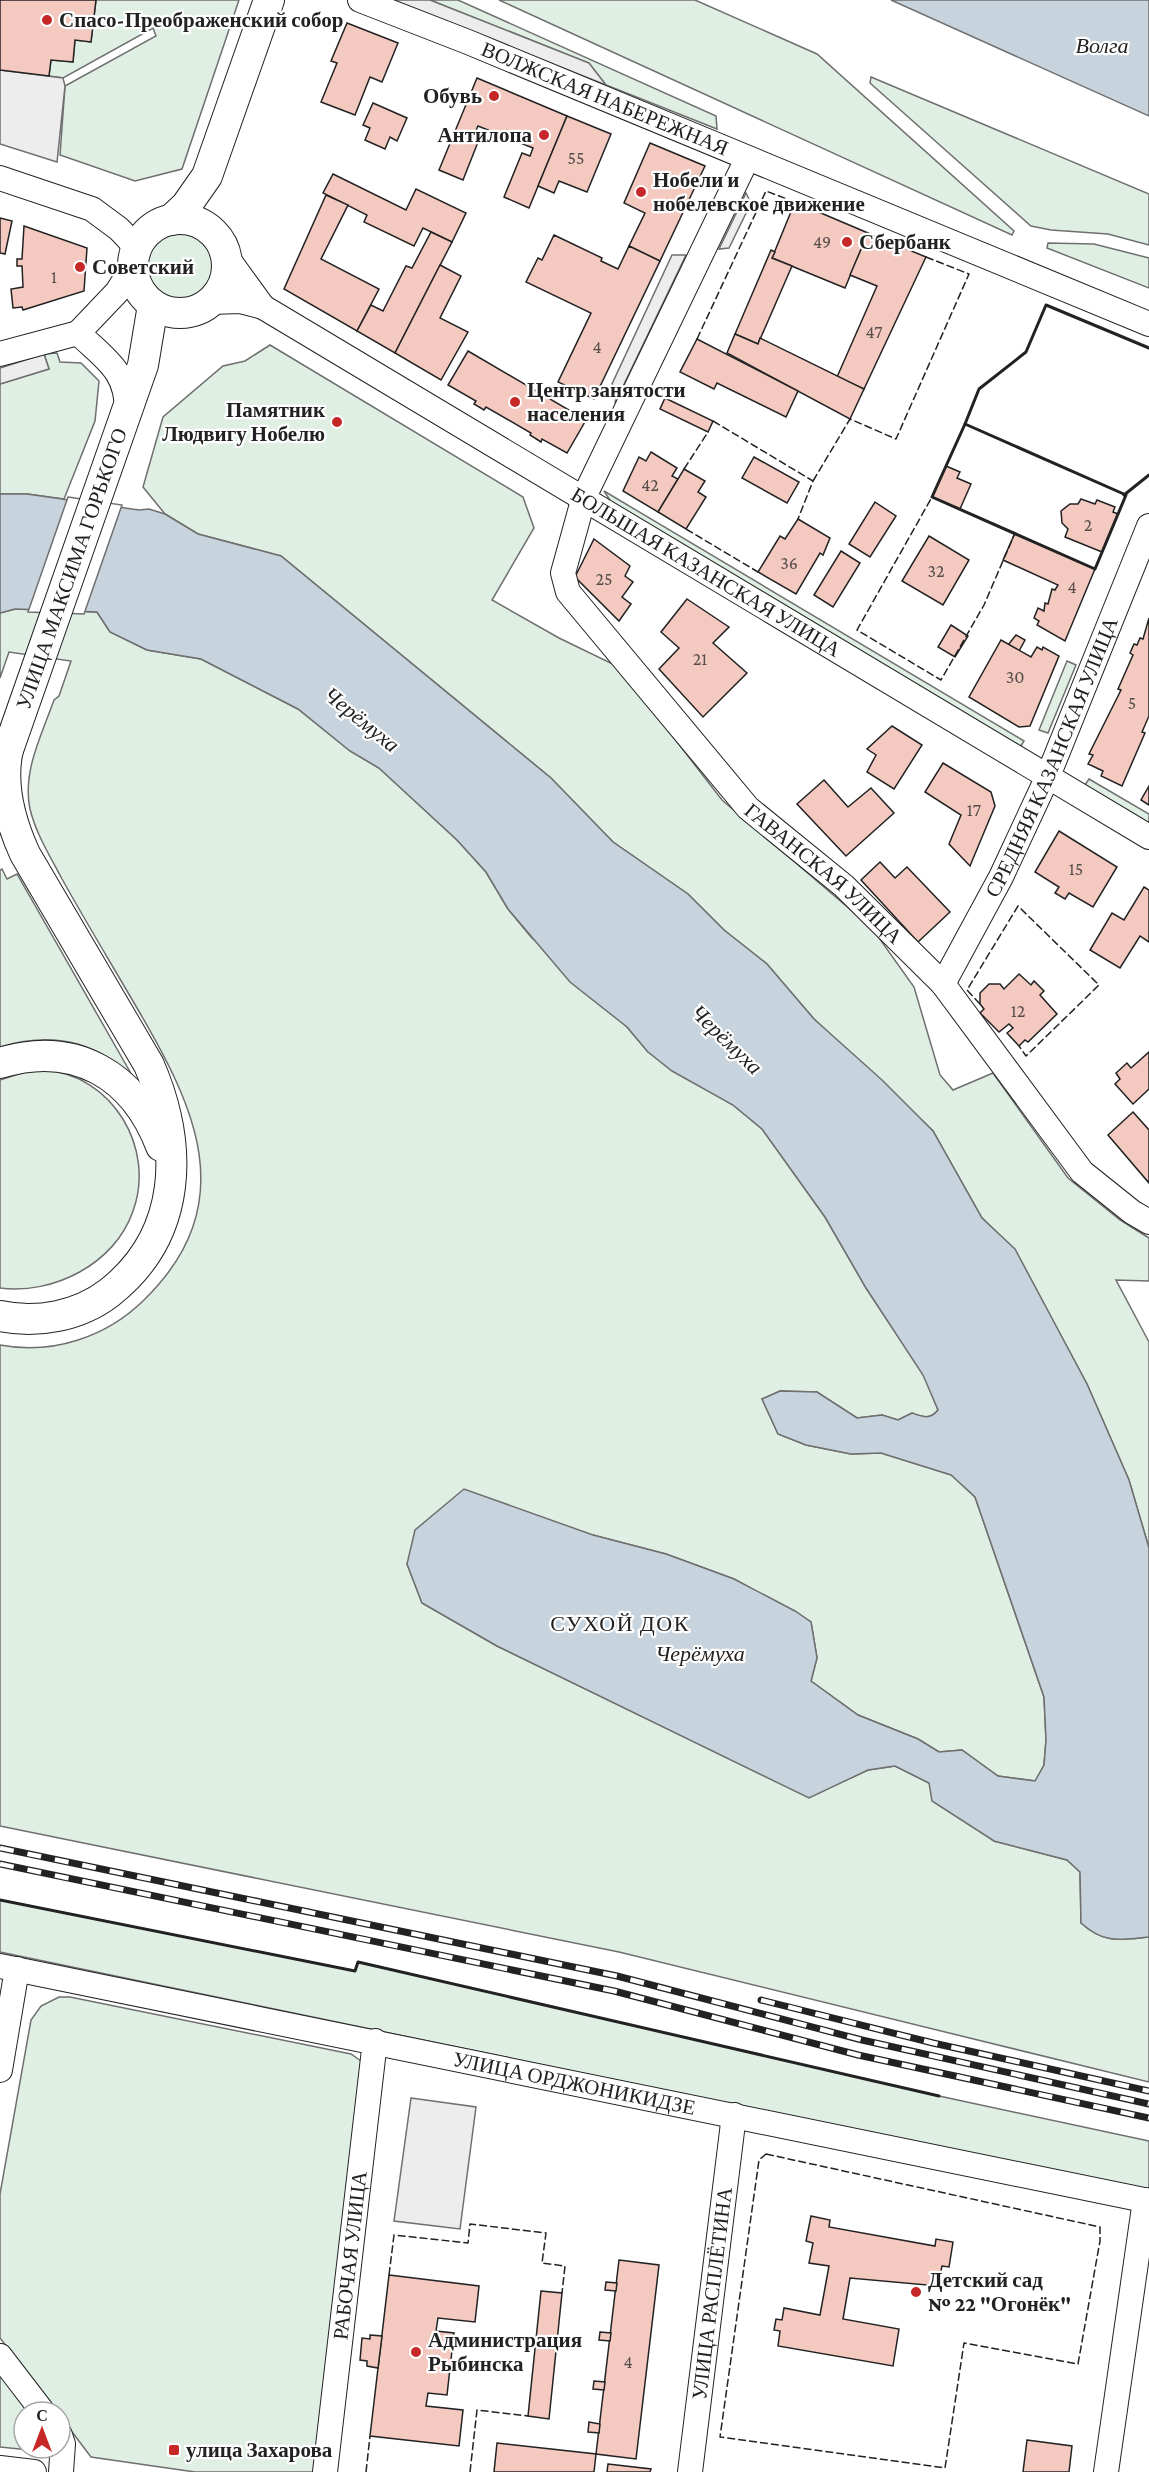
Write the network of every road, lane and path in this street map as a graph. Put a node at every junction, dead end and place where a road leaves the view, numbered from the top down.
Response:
1 (360, 0) edge
2 (264, 11) edge
3 (747, 159) junction
4 (207, 176) junction
5 (0, 178) edge
6 (171, 220) junction
7 (210, 230) junction
8 (226, 256) junction
9 (134, 257) junction
10 (210, 302) junction
11 (263, 307) junction
12 (165, 309) junction
13 (1149, 324) edge
14 (78, 333) junction
15 (0, 354) edge
16 (122, 425) junction
17 (584, 497) junction
18 (1149, 526) edge
19 (3, 763) edge
20 (1048, 776) junction
21 (1149, 837) edge
22 (943, 984) junction
23 (0, 1063) edge
24 (1149, 1222) edge
25 (162, 1224) junction
26 (0, 1316) edge
27 (9, 1967) edge
28 (375, 2041) junction
29 (0, 2070) edge
30 (734, 2115) junction
31 (1147, 2201) edge
32 (0, 2356) edge
33 (34, 2400) edge
34 (0, 2468) edge
35 (34, 2472) edge
36 (326, 2472) edge
37 (690, 2472) edge
38 (1106, 2472) edge

1 - 3 street, ВОЛЖСКАЯ НАБЕРЕЖНАЯ
2 - 4 main road
3 - 13 street, ВОЛЖСКАЯ НАБЕРЕЖНАЯ
3 - 17 street, ГАВАНСКАЯ УЛИЦА
4 - 6 main road
4 - 7 main road
5 - 9 street
6 - 7 main road
6 - 9 main road
7 - 8 main road
8 - 10 main road
8 - 11 street
9 - 12 main road
9 - 14 street
10 - 11 street
10 - 12 main road
11 - 17 street, БОЛЬШАЯ КАЗАНСКАЯ УЛИЦА
12 - 16 main road, УЛИЦА МАКСИМА ГОРЬКОГО
14 - 15 street
14 - 16 street
16 - 19 main road, УЛИЦА МАКСИМА ГОРЬКОГО
17 - 20 street, БОЛЬШАЯ КАЗАНСКАЯ УЛИЦА
17 - 22 street, ГАВАНСКАЯ УЛИЦА
18 - 20 street, СРЕДНЯЯ КАЗАНСКАЯ УЛИЦА
19 - 25 main road, УЛИЦА МАКСИМА ГОРЬКОГО
20 - 21 street, БОЛЬШАЯ КАЗАНСКАЯ УЛИЦА
20 - 22 street, СРЕДНЯЯ КАЗАНСКАЯ УЛИЦА
22 - 24 street, ГАВАНСКАЯ УЛИЦА
23 - 25 main road
25 - 26 main road
27 - 28 street, УЛИЦА ОРДЖОНИКИДЗЕ
27 - 29 street
28 - 30 street, УЛИЦА ОРДЖОНИКИДЗЕ
28 - 36 street, РАБОЧАЯ УЛИЦА
30 - 31 street, УЛИЦА ОРДЖОНИКИДЗЕ
30 - 37 street, УЛИЦА РАСПЛЁТИНА
31 - 38 street
32 - 33 street
34 - 35 street

